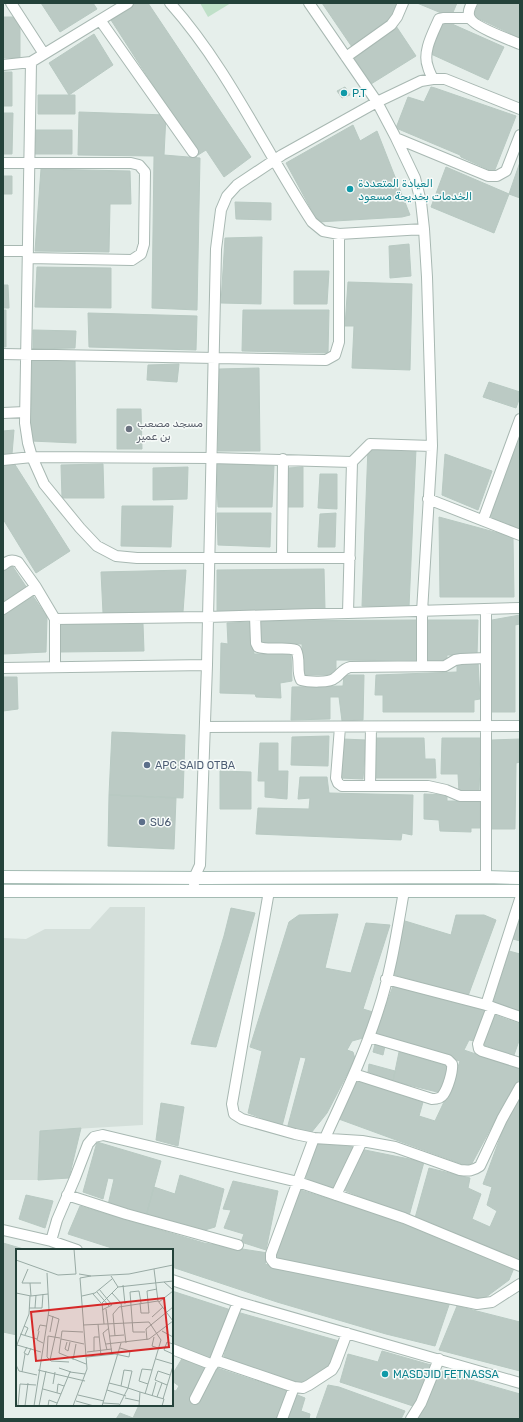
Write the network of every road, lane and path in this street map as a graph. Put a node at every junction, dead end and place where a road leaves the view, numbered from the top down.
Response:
1 (11, 3) edge
2 (128, 3) edge
3 (170, 3) edge
4 (309, 3) edge
5 (403, 3) edge
6 (472, 3) edge
7 (470, 18) junction
8 (100, 20) junction
9 (520, 44) edge
10 (44, 54) junction
11 (346, 57) junction
12 (31, 62) junction
13 (3, 65) edge
14 (433, 79) junction
15 (377, 102) junction
16 (520, 108) edge
17 (520, 135) edge
18 (396, 138) junction
19 (193, 152) dead end
20 (274, 161) junction
21 (30, 162) junction
22 (3, 163) edge
23 (424, 229) junction
24 (339, 234) junction
25 (3, 251) edge
26 (28, 255) junction
27 (3, 354) edge
28 (26, 355) junction
29 (212, 358) junction
30 (25, 412) junction
31 (3, 413) edge
32 (520, 419) edge
33 (432, 446) junction
34 (32, 456) junction
35 (211, 458) junction
36 (283, 459) junction
37 (3, 460) edge
38 (352, 462) junction
39 (428, 499) junction
40 (483, 520) junction
41 (520, 535) edge
42 (208, 558) junction
43 (282, 558) junction
44 (350, 558) junction
45 (3, 565) edge
46 (36, 587) junction
47 (520, 608) edge
48 (3, 609) edge
49 (486, 609) junction
50 (422, 612) junction
51 (348, 613) junction
52 (255, 616) junction
53 (207, 617) junction
54 (55, 619) junction
55 (486, 658) junction
56 (207, 665) junction
57 (422, 666) junction
58 (3, 668) edge
59 (55, 668) junction
60 (486, 726) junction
61 (520, 726) edge
62 (340, 727) junction
63 (371, 727) junction
64 (205, 728) junction
65 (370, 786) junction
66 (486, 796) junction
67 (3, 877) edge
68 (486, 877) junction
69 (200, 878) junction
70 (520, 878) edge
71 (3, 891) edge
72 (200, 891) junction
73 (269, 891) junction
74 (404, 891) junction
75 (520, 892) edge
76 (520, 899) edge
77 (386, 979) junction
78 (489, 1006) junction
79 (520, 1016) edge
80 (369, 1037) junction
81 (520, 1063) edge
82 (354, 1074) junction
83 (520, 1087) edge
84 (314, 1138) junction
85 (325, 1138) junction
86 (362, 1142) junction
87 (298, 1182) junction
88 (67, 1195) junction
89 (336, 1195) junction
90 (3, 1230) edge
91 (51, 1242) junction
92 (238, 1245) dead end
93 (74, 1249) edge
94 (520, 1266) edge
95 (173, 1280) edge
96 (520, 1284) edge
97 (238, 1302) junction
98 (347, 1333) junction
99 (173, 1349) edge
100 (439, 1359) junction
101 (214, 1362) junction
102 (520, 1383) edge
103 (294, 1387) junction
104 (195, 1399) dead end
105 (282, 1419) edge
106 (411, 1419) edge

1 - 10 street
2 - 8 street
3 - 20 street
4 - 11 street
5 - 11 street
6 - 7 street
7 - 9 street
7 - 14 street
8 - 10 street
8 - 19 street
10 - 12 street
11 - 15 street
12 - 13 street
12 - 21 street
14 - 15 street
14 - 16 street
15 - 18 street
15 - 20 street
17 - 18 street
18 - 23 street
20 - 24 street
20 - 29 street
21 - 22 street
21 - 26 street
21 - 26 street
23 - 24 street
23 - 33 street
24 - 29 street
25 - 26 street
26 - 28 street
27 - 28 street
28 - 29 street
28 - 30 street
29 - 35 street
30 - 31 street
30 - 34 street
32 - 40 street
33 - 38 street
33 - 39 street
34 - 35 street
34 - 37 street
34 - 42 street
35 - 36 street
35 - 42 street
36 - 38 street
36 - 43 street
38 - 44 street
39 - 40 street
39 - 50 street
40 - 41 street
42 - 43 street
42 - 53 street
43 - 44 street
44 - 51 street
45 - 46 street
46 - 48 street
46 - 54 street
47 - 49 street
49 - 50 street
49 - 55 street
50 - 51 street
50 - 57 street
51 - 52 street
52 - 53 street
52 - 57 street
53 - 54 street
53 - 56 street
54 - 59 street
55 - 57 street
55 - 60 street
56 - 59 street
56 - 64 street
58 - 59 street
60 - 61 street
60 - 63 street
60 - 66 street
62 - 63 street
62 - 64 street
62 - 65 street
63 - 65 street
64 - 69 street
65 - 66 street
66 - 68 street
67 - 69 main road
68 - 69 main road
68 - 70 main road
69 - 72 street
71 - 72 main road
72 - 73 main road
73 - 74 main road
73 - 84 street
74 - 75 main road
74 - 77 street
76 - 78 street
77 - 78 street
77 - 80 street
78 - 79 street
78 - 81 street
80 - 82 street
80 - 82 street
82 - 85 street
83 - 86 street
84 - 85 street
84 - 87 street
85 - 86 street
86 - 89 street
87 - 88 street
87 - 89 street
87 - 96 street
88 - 91 street
88 - 92 street
89 - 94 street
90 - 91 street
91 - 93 street
95 - 97 street
97 - 98 street
97 - 101 street
98 - 100 street
98 - 103 street
99 - 101 street
100 - 102 street
100 - 106 street
101 - 103 street
101 - 104 street
103 - 105 street

